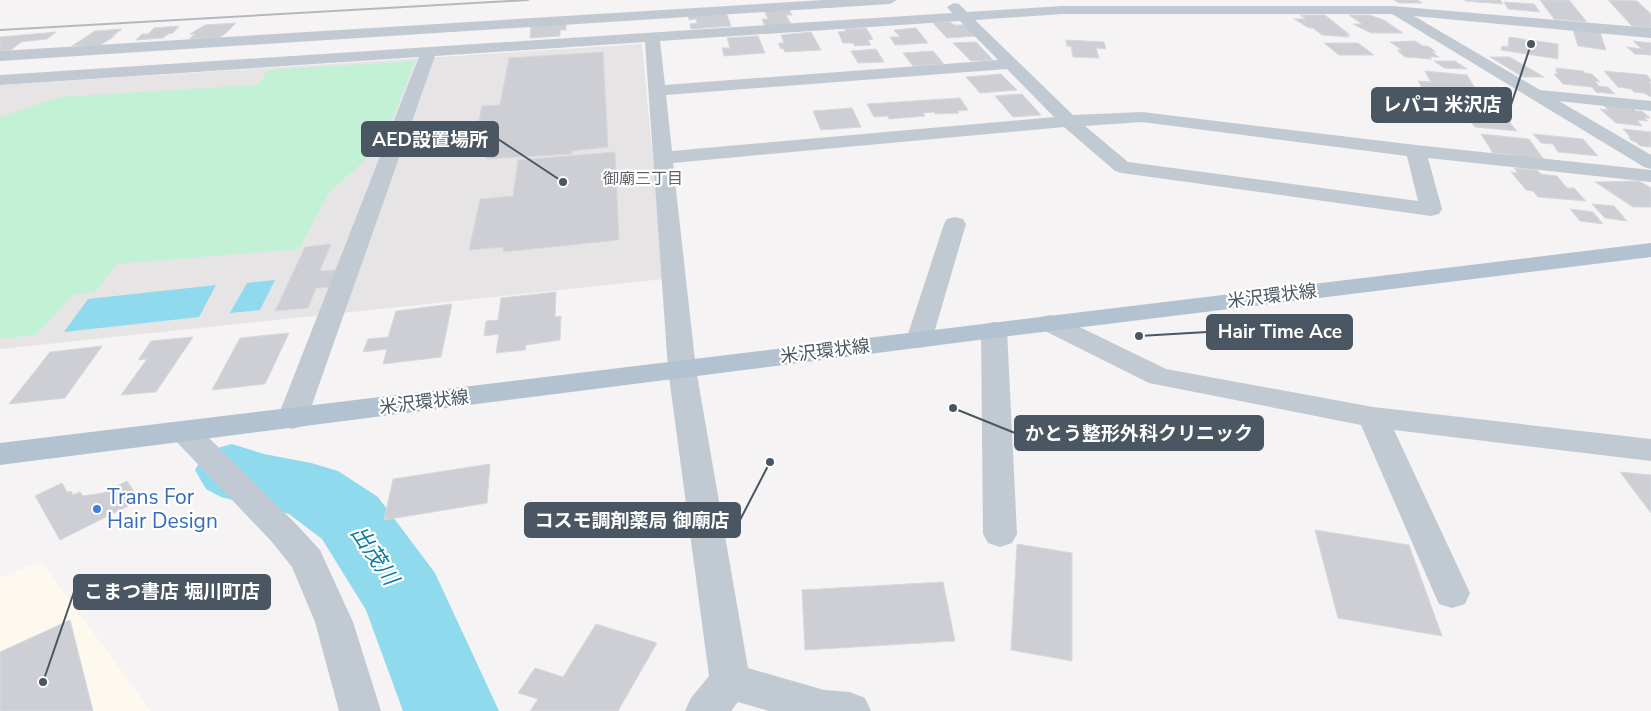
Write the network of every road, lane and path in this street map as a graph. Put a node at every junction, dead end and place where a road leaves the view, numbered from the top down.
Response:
1 (890, 0) edge
2 (946, 0) edge
3 (1375, 0) edge
4 (1392, 10) junction
5 (963, 16) junction
6 (1651, 33) edge
7 (652, 37) junction
8 (429, 52) junction
9 (0, 56) edge
10 (1012, 64) junction
11 (0, 80) edge
12 (657, 91) junction
13 (1532, 93) junction
14 (1651, 106) edge
15 (1068, 121) junction
16 (1416, 151) junction
17 (664, 158) junction
18 (1651, 162) edge
19 (1651, 176) edge
20 (955, 224) dead end
21 (1651, 250) edge
22 (1050, 323) junction
23 (994, 330) junction
24 (919, 340) junction
25 (682, 369) junction
26 (1374, 417) junction
27 (292, 420) junction
28 (185, 432) junction
29 (1651, 450) edge
30 (0, 454) edge
31 (1000, 534) dead end
32 (1452, 593) dead end
33 (718, 696) edge
34 (360, 711) edge
35 (850, 711) edge

1 - 9 street
2 - 5 street
3 - 4 street
4 - 5 street
4 - 6 street
4 - 13 street
5 - 7 street
5 - 10 street
7 - 8 street
7 - 12 street
8 - 11 street
8 - 27 street
10 - 12 street
10 - 15 street
12 - 17 street
13 - 14 street
13 - 18 street
15 - 16 street
15 - 16 street
15 - 17 street
16 - 19 street
17 - 25 street
20 - 24 street
21 - 22 main road, 米沢環状線
22 - 23 main road, 米沢環状線
22 - 26 street
23 - 24 main road, 米沢環状線
23 - 31 street
24 - 25 main road, 米沢環状線
25 - 27 main road, 米沢環状線
25 - 33 street
26 - 29 street
26 - 32 street
27 - 28 main road, 米沢環状線
28 - 30 main road, 米沢環状線
28 - 34 street
33 - 35 street

